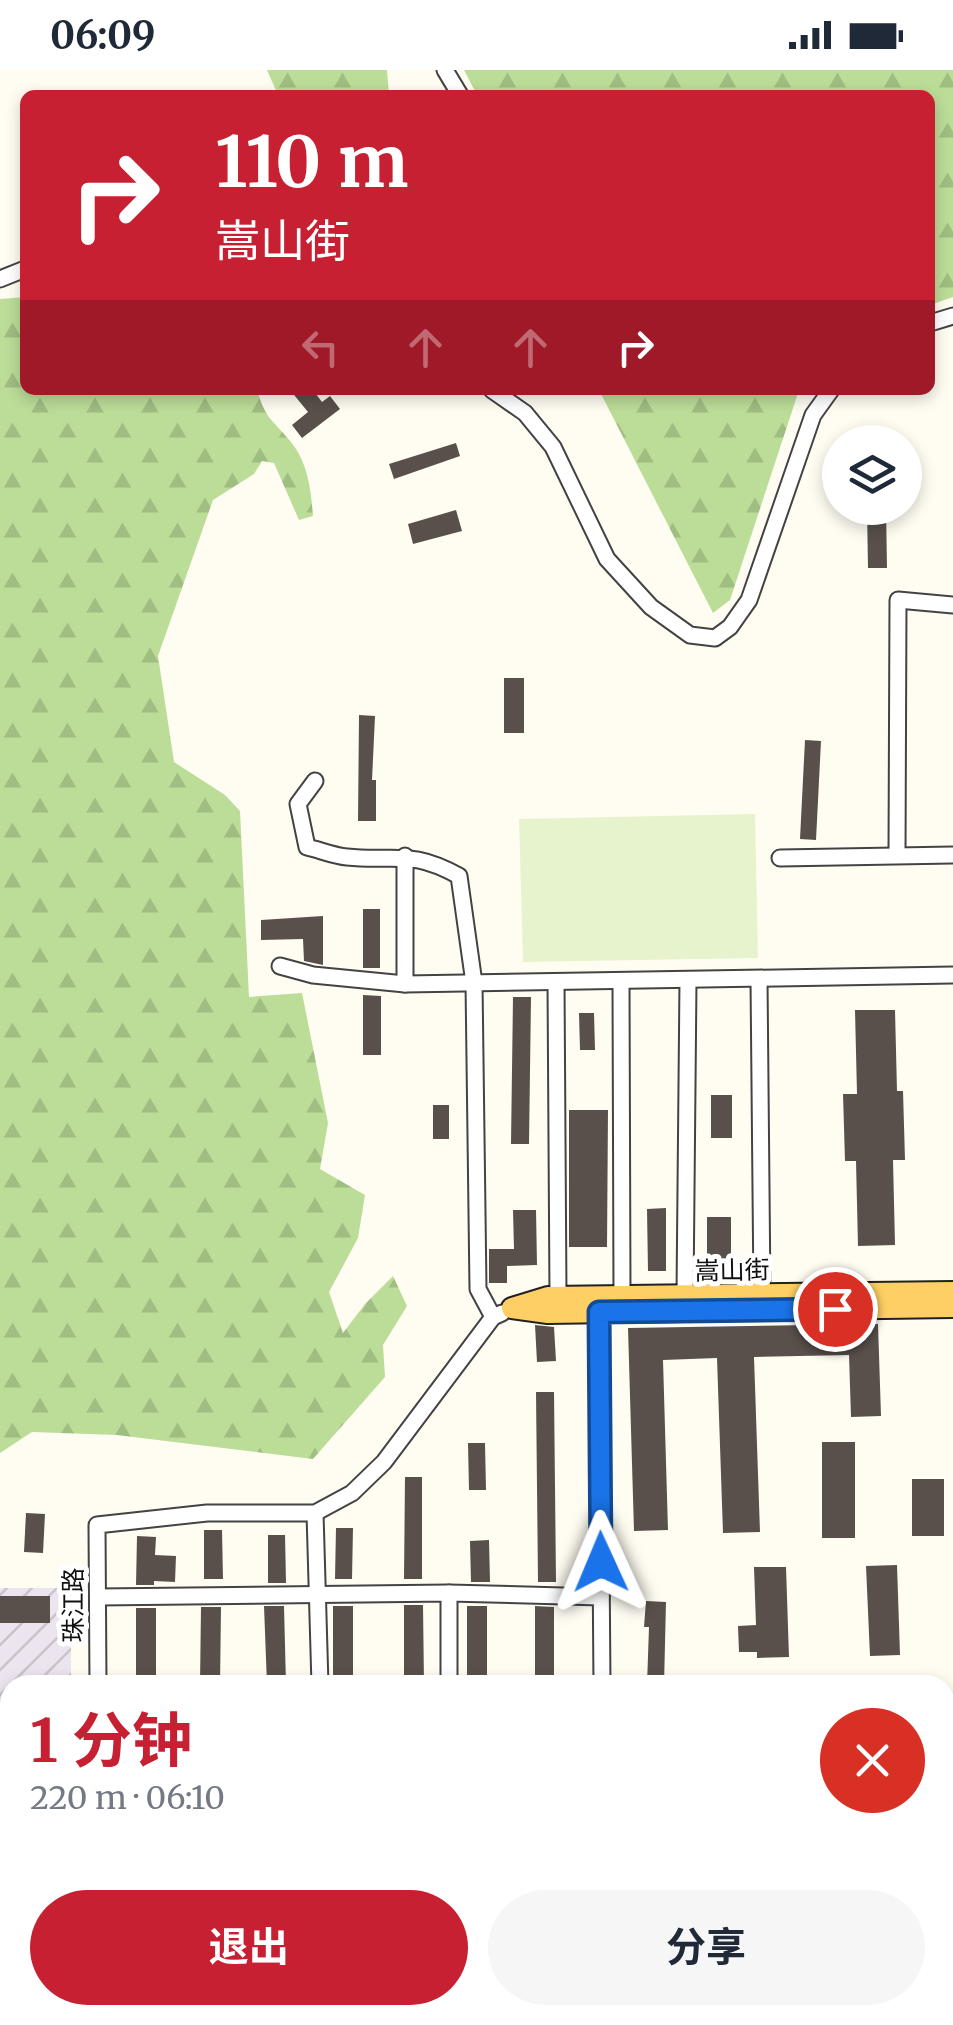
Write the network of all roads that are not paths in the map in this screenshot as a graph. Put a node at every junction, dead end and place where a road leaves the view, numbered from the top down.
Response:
1 (499, 395) edge
2 (827, 395) edge
3 (953, 605) edge
4 (315, 781) dead end
5 (897, 855) junction
6 (953, 855) edge
7 (405, 856) junction
8 (780, 858) dead end
9 (280, 966) dead end
10 (953, 974) edge
11 (759, 979) junction
12 (688, 980) junction
13 (621, 981) junction
14 (556, 982) junction
15 (474, 983) junction
16 (405, 984) junction
17 (953, 1292) edge
18 (762, 1294) junction
19 (685, 1295) junction
20 (622, 1296) junction
21 (558, 1297) junction
22 (599, 1304) junction
23 (953, 1307) edge
24 (512, 1308) junction
25 (493, 1318) junction
26 (316, 1513) junction
27 (449, 1593) junction
28 (318, 1594) junction
29 (98, 1596) junction
30 (601, 1597) junction
31 (98, 1675) edge
32 (320, 1675) edge
33 (449, 1675) edge
34 (602, 1675) edge

1 - 2 street
3 - 5 street
4 - 7 street
5 - 6 street
5 - 8 street
7 - 15 street
7 - 16 street
9 - 16 street
10 - 11 street
11 - 12 street
11 - 18 street
12 - 13 street
12 - 19 street
13 - 14 street
13 - 20 street
14 - 15 street
14 - 21 street
15 - 16 street
15 - 25 street
17 - 18 main road, 嵩山街
18 - 19 main road, 嵩山街
19 - 20 main road, 嵩山街
20 - 22 main road, 嵩山街
21 - 22 main road, 嵩山街
21 - 24 main road, 嵩山街
22 - 23 main road, 嵩山街
22 - 24 main road, 嵩山街
22 - 30 street
24 - 25 street, 嵩山街
25 - 26 street
26 - 28 street
26 - 29 street, 珠江路
27 - 28 street
27 - 30 street
27 - 33 street
28 - 29 street
28 - 32 street
29 - 31 street, 珠江路
30 - 34 street

